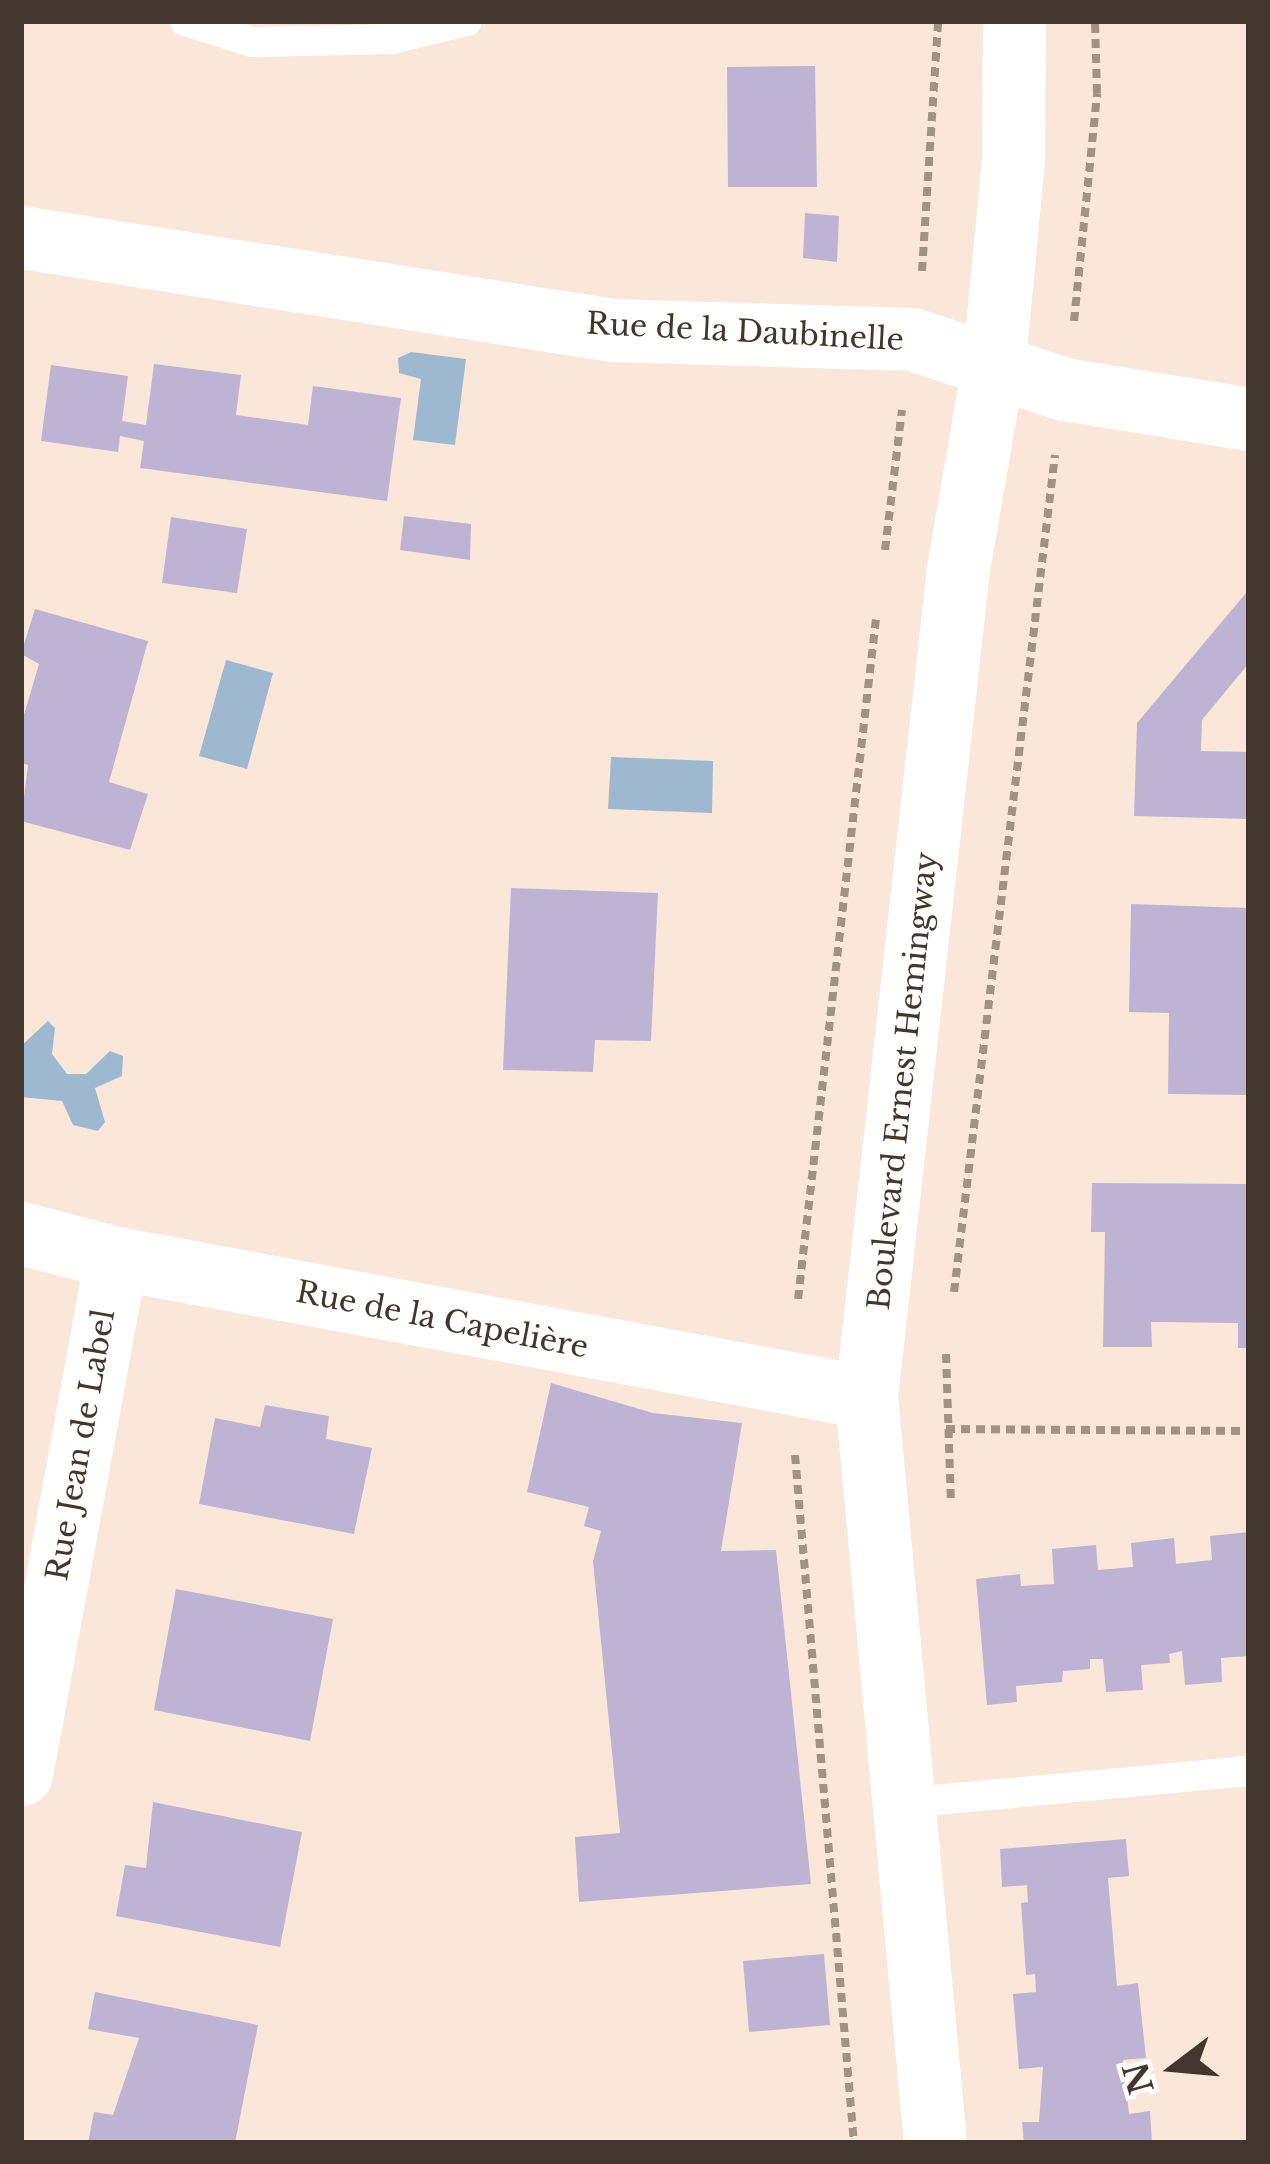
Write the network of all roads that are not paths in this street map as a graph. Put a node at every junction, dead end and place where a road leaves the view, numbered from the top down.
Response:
1 (185, 21) edge
2 (466, 21) edge
3 (1014, 21) edge
4 (21, 237) edge
5 (994, 360) junction
6 (1249, 419) edge
7 (21, 1233) edge
8 (116, 1258) junction
9 (866, 1397) junction
10 (1249, 1771) edge
11 (21, 1774) edge
12 (903, 1803) junction
13 (935, 2143) edge

1 - 2 lane
3 - 5 street, Boulevard Ernest Hemingway
4 - 5 street, Rue de la Daubinelle
5 - 6 street, Rue de la Daubinelle
5 - 9 street, Boulevard Ernest Hemingway
7 - 8 street, Rue de la Capelière
8 - 9 street, Rue de la Capelière
8 - 11 street, Rue Jean de Label
9 - 12 street, Boulevard Ernest Hemingway
10 - 12 lane
12 - 13 street, Boulevard Ernest Hemingway

